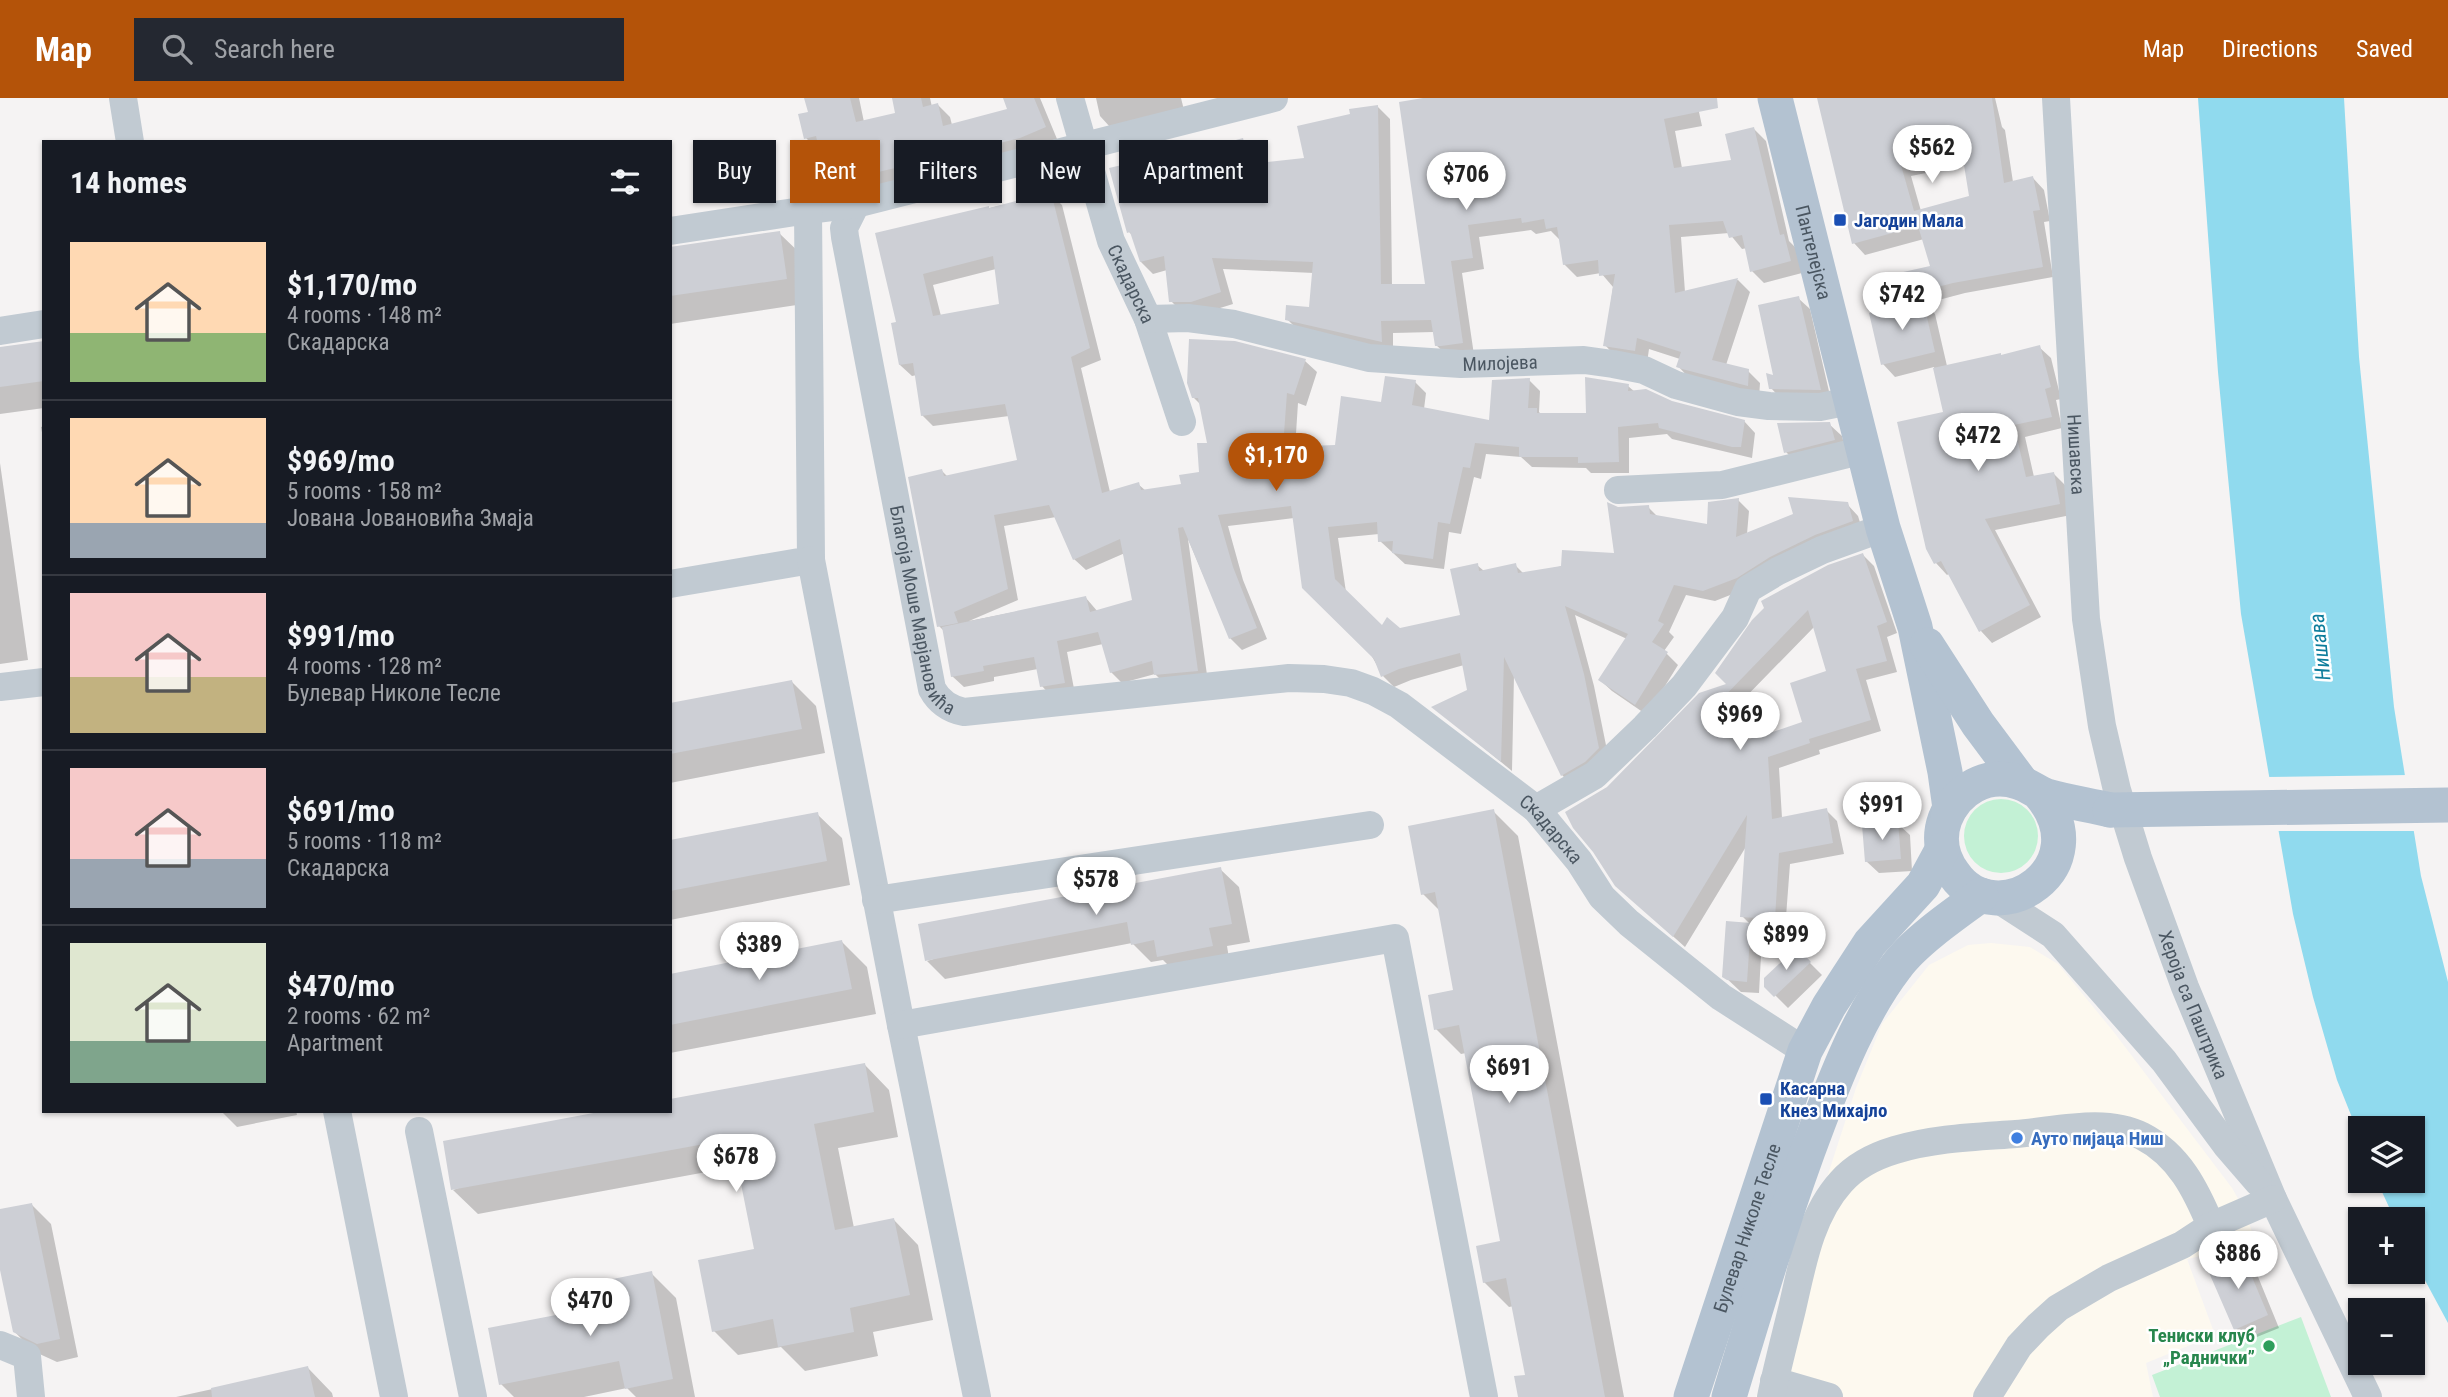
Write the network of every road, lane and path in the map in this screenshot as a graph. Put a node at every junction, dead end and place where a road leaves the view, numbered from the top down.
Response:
1 (123, 98) edge
2 (1070, 98) edge
3 (1274, 98) edge
4 (1775, 98) edge
5 (2056, 98) edge
6 (130, 140) edge
7 (1081, 140) edge
8 (1105, 140) edge
9 (1016, 163) edge
10 (1100, 203) edge
11 (856, 204) junction
12 (808, 210) junction
13 (672, 231) edge
14 (1148, 319) junction
15 (42, 324) edge
16 (0, 331) edge
17 (1850, 401) junction
18 (1182, 422) dead end
19 (1863, 448) junction
20 (1618, 490) dead end
21 (1883, 528) junction
22 (811, 560) junction
23 (672, 584) edge
24 (1915, 627) junction
25 (1261, 681) joint
26 (42, 682) edge
27 (0, 687) edge
28 (2031, 788) junction
29 (2448, 805) edge
30 (1950, 808) junction
31 (1536, 809) junction
32 (2116, 809) junction
33 (1370, 825) dead end
34 (2059, 849) junction
35 (1942, 850) junction
36 (1989, 896) junction
37 (876, 900) junction
38 (901, 1025) junction
39 (1805, 1051) junction
40 (337, 1113) edge
41 (418, 1131) dead end
42 (2273, 1199) junction
43 (2211, 1226) junction
44 (0, 1345) edge
45 (1773, 1389) edge
46 (31, 1397) edge
47 (394, 1397) edge
48 (473, 1397) edge
49 (977, 1397) edge
50 (1484, 1397) edge
51 (1691, 1397) edge
52 (1729, 1397) edge
53 (1829, 1397) edge
54 (1987, 1397) edge
55 (2368, 1397) edge

1 - 6 street
2 - 7 street, Скадарска
3 - 8 street
4 - 17 main road, Пантелејска
5 - 32 street, Нишавска
9 - 11 street
10 - 14 street, Скадарска
11 - 12 street
11 - 25 street, Благоја Моше Марјановића
12 - 13 street
12 - 22 street
14 - 17 street, Милојева
14 - 18 street, Скадарска
15 - 16 street
17 - 19 main road, Пантелејска
19 - 20 street
19 - 21 main road, Пантелејска
21 - 24 main road, Пантелејска
21 - 31 street
22 - 23 street
22 - 37 street
24 - 28 main road, Пантелејска
24 - 30 main road, Пантелејска
25 - 31 street, Скадарска
26 - 27 street
28 - 30 main road
28 - 32 main road
28 - 34 main road
29 - 32 main road, bridge
30 - 35 main road, Булевар Николе Тесле
31 - 39 street, Скадарска
32 - 34 main road, Булевар Николе Тесле
32 - 42 street, Хероја са Паштрика
33 - 37 street
34 - 36 main road, Булевар Николе Тесле
35 - 36 main road
35 - 39 main road, Булевар Николе Тесле
36 - 42 street, Хероја са Паштрика
36 - 52 main road, Булевар Николе Тесле
37 - 38 street
38 - 49 street
38 - 50 street
39 - 51 main road, Булевар Николе Тесле
40 - 47 street
41 - 48 street
42 - 43 street
42 - 55 street, Хероја са Паштрика
43 - 45 street
43 - 54 street
44 - 46 street
45 - 53 street

